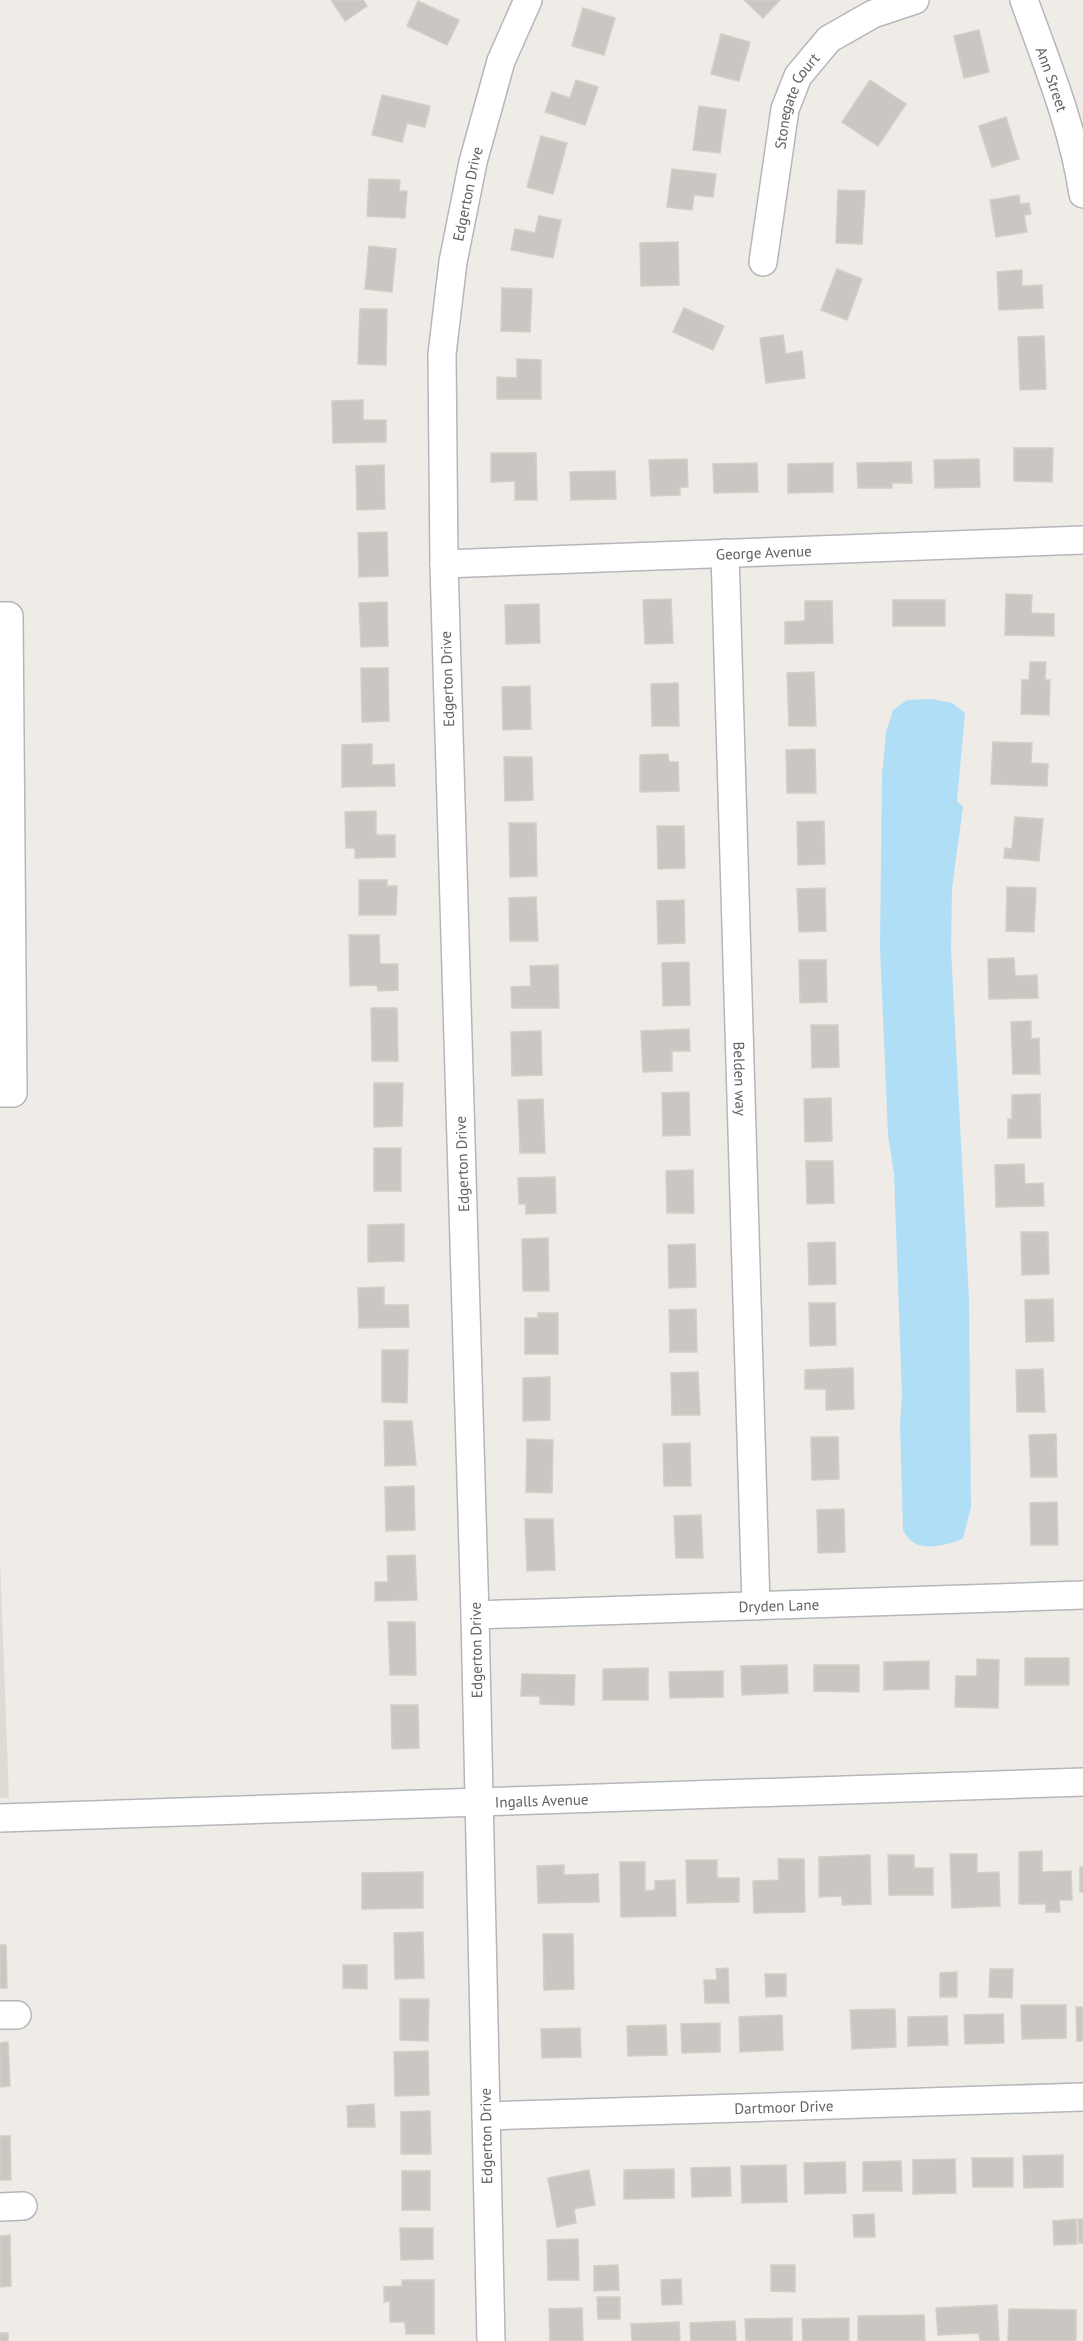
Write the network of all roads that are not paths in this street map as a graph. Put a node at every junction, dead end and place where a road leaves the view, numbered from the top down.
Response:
1 (528, 0) edge
2 (915, 0) edge
3 (1024, 0) edge
4 (1083, 194) edge
5 (763, 262) dead end
6 (1083, 540) edge
7 (725, 553) junction
8 (444, 564) junction
9 (0, 616) edge
10 (5, 788) edge
11 (6, 924) edge
12 (0, 1093) edge
13 (1083, 1594) edge
14 (756, 1606) junction
15 (475, 1615) junction
16 (1083, 1782) edge
17 (479, 1803) junction
18 (0, 1818) edge
19 (1083, 2097) edge
20 (486, 2116) junction
21 (491, 2341) edge

1 - 8 street, Edgerton Drive
2 - 5 street, Stonegate Court
3 - 4 street, Ann Street
6 - 7 street, George Avenue
7 - 8 street, George Avenue
7 - 14 street, Belden way
8 - 15 street, Edgerton Drive
9 - 10 street
10 - 11 street
11 - 12 street
13 - 14 street, Dryden Lane
14 - 15 street, Dryden Lane
15 - 17 street, Edgerton Drive
16 - 17 street, Ingalls Avenue
17 - 18 street, Ingalls Avenue
17 - 20 street, Edgerton Drive
19 - 20 street, Dartmoor Drive
20 - 21 street, Edgerton Drive

